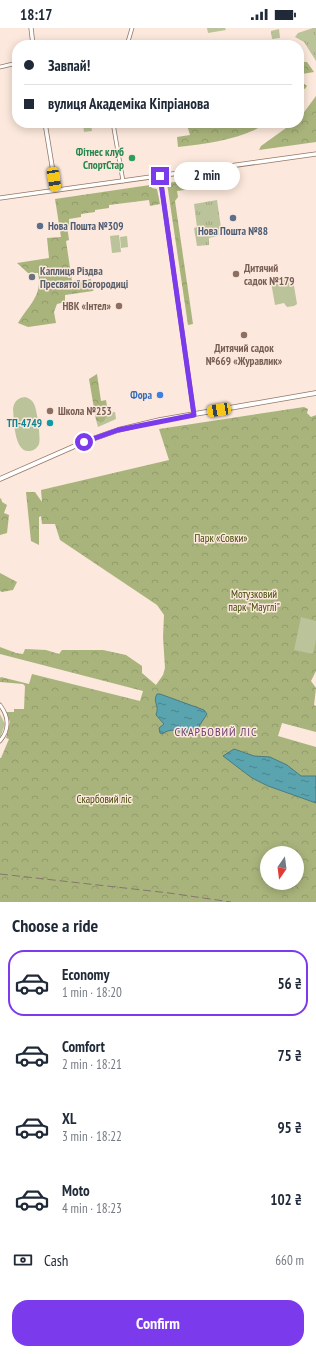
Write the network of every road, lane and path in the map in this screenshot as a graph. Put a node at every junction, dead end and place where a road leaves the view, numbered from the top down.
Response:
1 (31, 28) edge
2 (132, 28) edge
3 (32, 40) edge
4 (129, 40) edge
5 (12, 64) edge
6 (0, 66) edge
7 (46, 128) edge
8 (114, 128) edge
9 (316, 154) edge
10 (160, 176) junction
11 (123, 181) junction
12 (56, 190) junction
13 (0, 198) edge
14 (316, 393) edge
15 (194, 415) junction
16 (0, 479) edge
17 (0, 705) edge
18 (0, 741) edge

1 - 3 street
2 - 4 street
5 - 6 street
7 - 12 street
8 - 11 street
9 - 10 street
10 - 11 street
10 - 15 street
11 - 12 street
12 - 13 street
14 - 15 main road
15 - 16 main road
17 - 18 street

